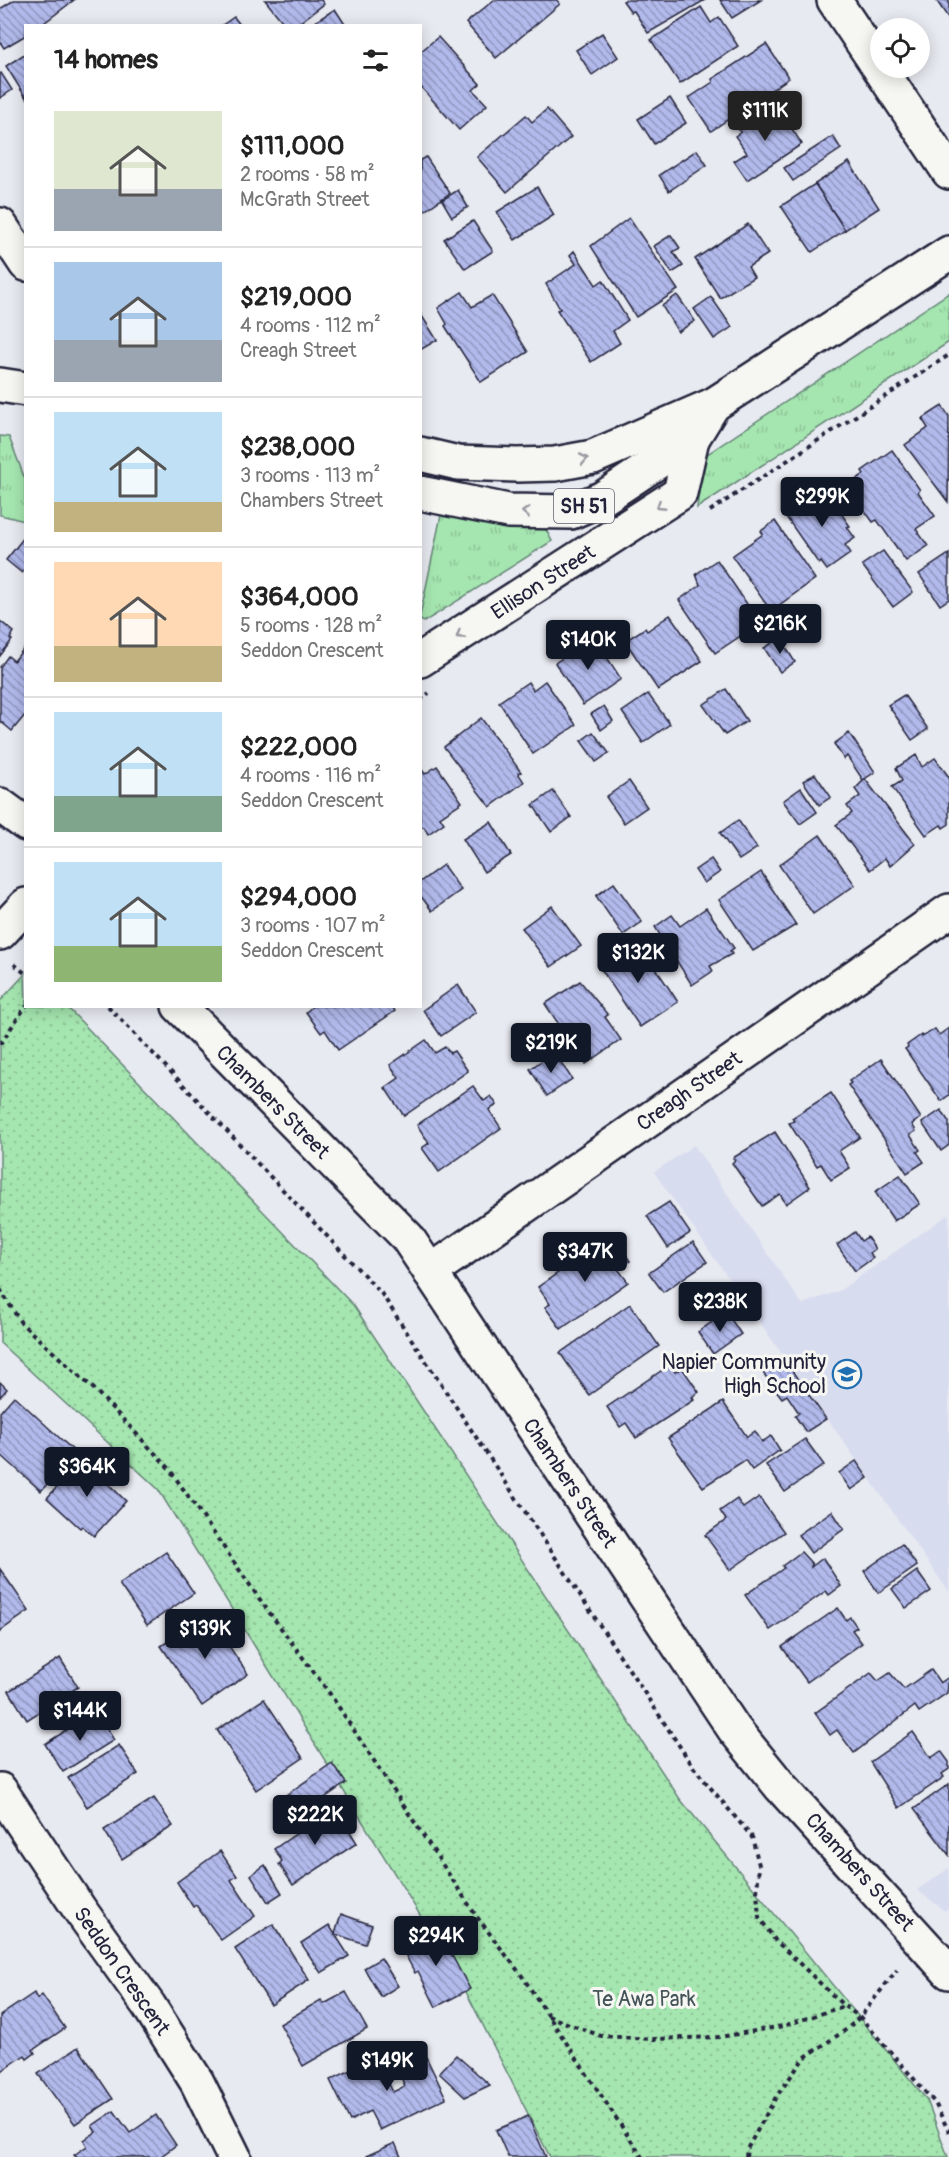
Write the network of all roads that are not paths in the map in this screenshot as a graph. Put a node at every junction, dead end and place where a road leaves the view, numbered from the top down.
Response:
1 (834, 0) edge
2 (949, 172) edge
3 (0, 225) edge
4 (949, 254) edge
5 (24, 261) edge
6 (0, 385) edge
7 (24, 389) edge
8 (713, 405) junction
9 (692, 439) junction
10 (422, 460) edge
11 (422, 493) edge
12 (422, 659) edge
13 (0, 805) edge
14 (24, 823) edge
15 (24, 907) edge
16 (949, 911) edge
17 (0, 933) edge
18 (181, 1008) edge
19 (430, 1272) junction
20 (0, 1790) edge
21 (949, 1972) edge
22 (234, 2157) edge

1 - 2 main road
3 - 5 main road
4 - 8 main road, Ellison Street / SH 51
6 - 7 main road
8 - 9 main road, Ellison Street / SH 51
10 -> 8 main road, Ellison Street / SH 51
9 -> 11 main road, Ellison Street / SH 51
9 -> 12 main road, Ellison Street
13 - 14 main road
15 - 17 main road
16 - 19 main road, Creagh Street
18 - 19 main road, Chambers Street
19 - 21 main road, Chambers Street
20 - 22 main road, Seddon Crescent

